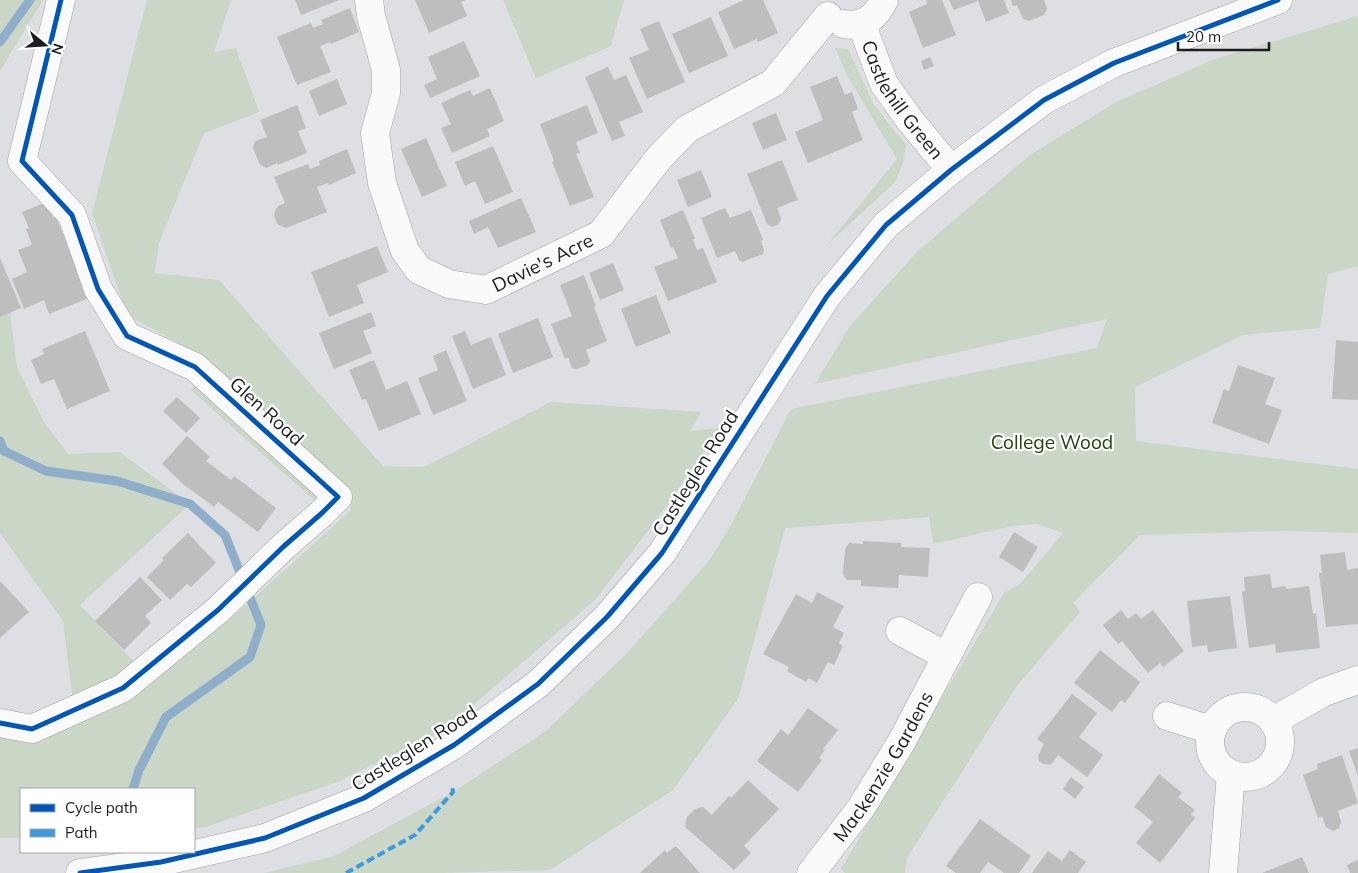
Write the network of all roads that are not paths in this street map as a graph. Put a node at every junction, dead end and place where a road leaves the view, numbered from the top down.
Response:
1 (61, 0) edge
2 (369, 0) edge
3 (884, 0) edge
4 (1278, 0) edge
5 (823, 8) edge
6 (861, 23) junction
7 (951, 170) junction
8 (978, 597) dead end
9 (900, 631) dead end
10 (946, 656) junction
11 (1358, 680) edge
12 (1168, 716) dead end
13 (1273, 721) junction
14 (0, 723) edge
15 (1211, 730) junction
16 (1231, 774) junction
17 (80, 873) edge
18 (812, 873) edge
19 (1223, 873) edge

1 - 14 street, Glen Road
2 - 5 street, Davie's Acre
3 - 6 street
4 - 7 street, Castleglen Road
5 - 6 street
6 - 7 street, Castlehill Green
7 - 17 street, Castleglen Road
8 - 10 street, Mackenzie Gardens
9 - 10 street
10 - 18 street, Mackenzie Gardens
11 - 13 street
12 - 15 street
13 - 15 street
13 - 16 street
15 - 16 street
16 - 19 street

